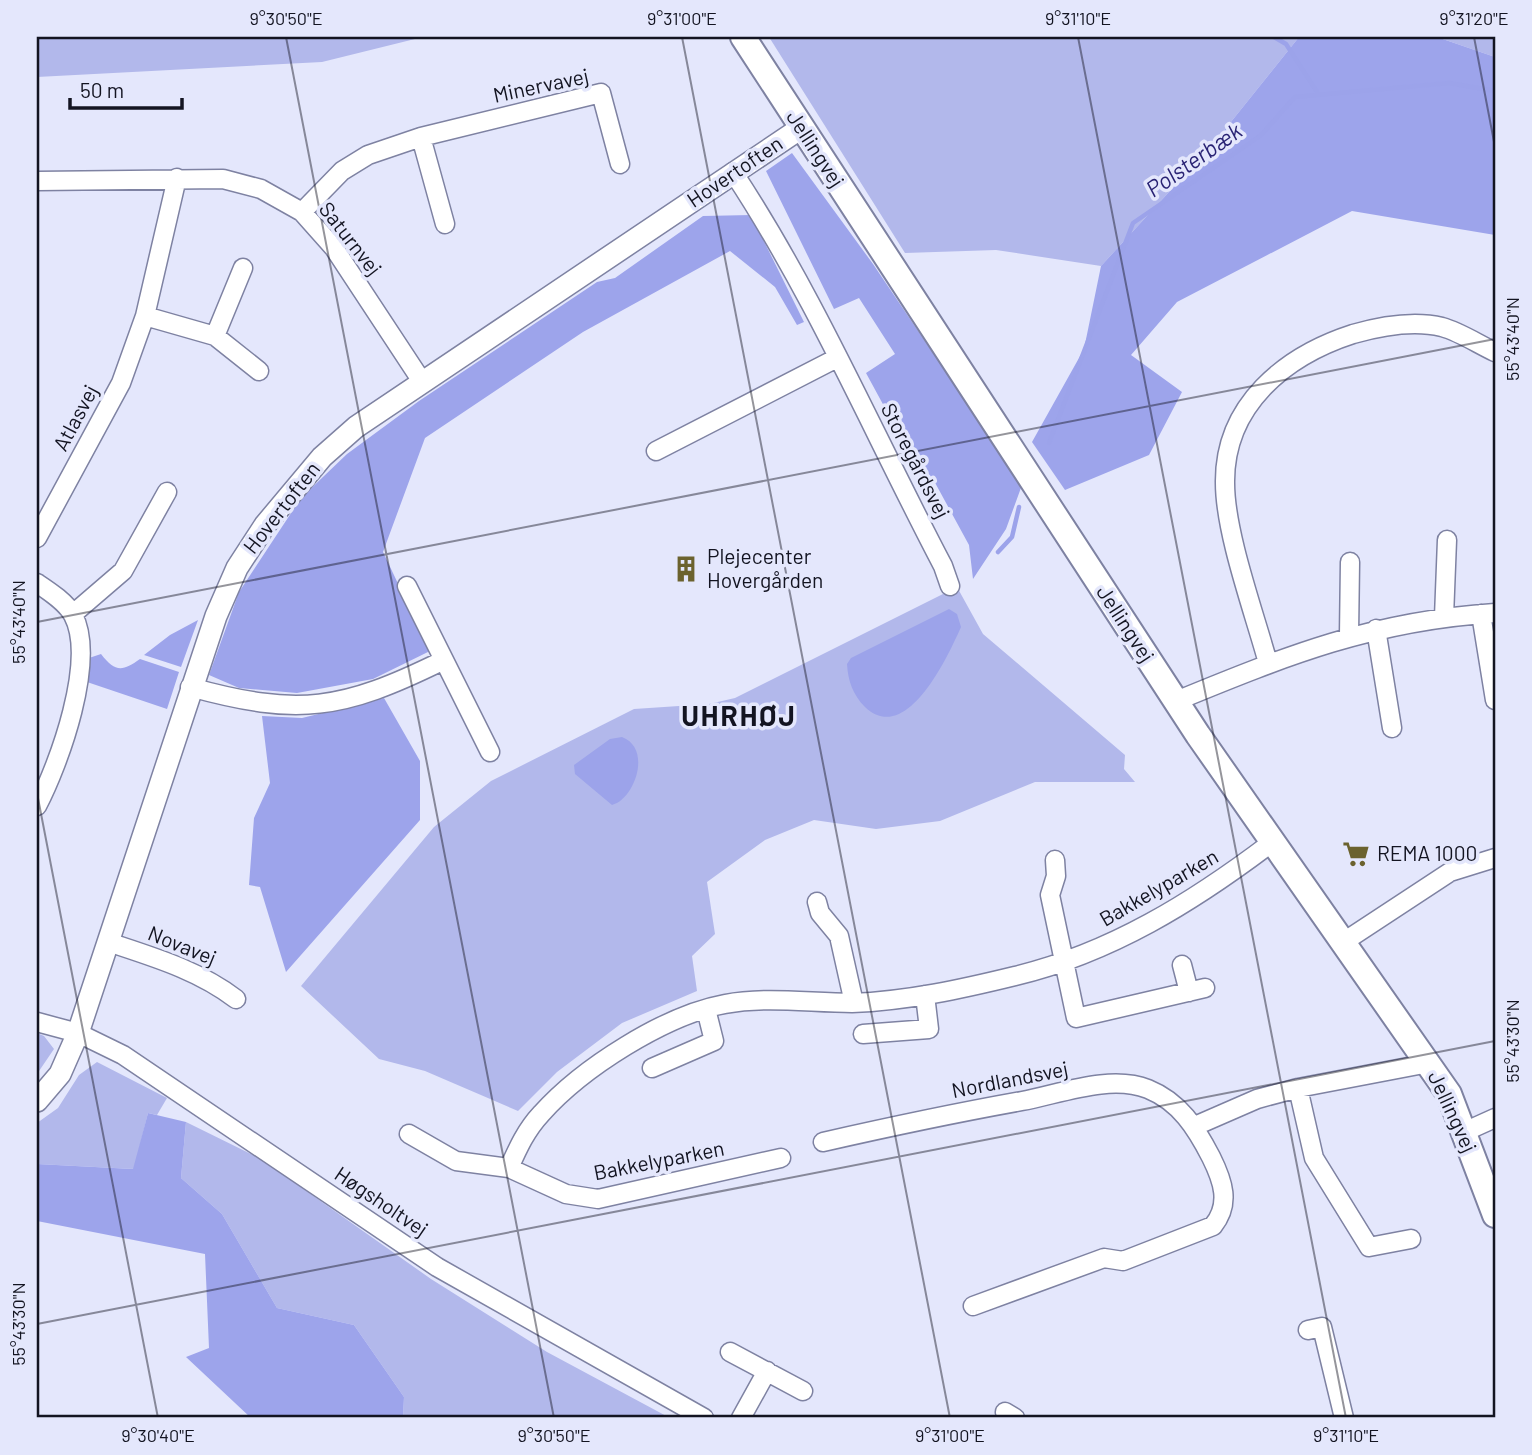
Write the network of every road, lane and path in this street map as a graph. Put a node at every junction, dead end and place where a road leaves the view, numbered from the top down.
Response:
1 (743, 37) edge
2 (801, 128) junction
3 (421, 137) junction
4 (620, 164) dead end
5 (733, 172) junction
6 (177, 178) junction
7 (37, 181) edge
8 (302, 212) junction
9 (445, 224) dead end
10 (243, 268) dead end
11 (145, 316) junction
12 (215, 336) junction
13 (1495, 352) edge
14 (837, 358) junction
15 (260, 371) dead end
16 (421, 380) junction
17 (656, 451) dead end
18 (167, 492) dead end
19 (37, 538) edge
20 (1447, 540) dead end
21 (1350, 562) dead end
22 (37, 583) edge
23 (407, 586) dead end
24 (950, 586) dead end
25 (73, 614) junction
26 (1488, 614) edge
27 (1444, 617) junction
28 (1377, 629) junction
29 (1349, 635) junction
30 (442, 661) junction
31 (1268, 663) junction
32 (190, 687) junction
33 (1495, 700) edge
34 (1176, 701) junction
35 (1392, 728) dead end
36 (490, 752) dead end
37 (37, 806) edge
38 (1271, 843) junction
39 (1495, 858) edge
40 (1055, 860) dead end
41 (817, 902) dead end
42 (1345, 941) junction
43 (108, 942) junction
44 (1064, 962) junction
45 (1182, 965) dead end
46 (925, 995) junction
47 (236, 999) dead end
48 (854, 1003) junction
49 (706, 1009) junction
50 (37, 1022) edge
51 (78, 1033) junction
52 (863, 1034) dead end
53 (1429, 1063) junction
54 (652, 1068) dead end
55 (1298, 1088) junction
56 (37, 1101) edge
57 (1495, 1118) edge
58 (1195, 1126) junction
59 (1464, 1132) junction
60 (409, 1133) dead end
61 (824, 1142) dead end
62 (781, 1158) dead end
63 (509, 1168) junction
64 (1495, 1215) edge
65 (1411, 1239) dead end
66 (973, 1306) dead end
67 (1308, 1330) dead end
68 (730, 1352) dead end
69 (767, 1371) junction
70 (803, 1391) dead end
71 (704, 1418) edge
72 (741, 1418) edge
73 (1344, 1418) edge

1 - 2 main road, Jellingvej
2 - 5 street, Hovertoften
2 - 34 main road, Jellingvej
3 - 4 street, Minervavej
3 - 8 street, Minervavej
3 - 9 street
5 - 14 street, Storegårdsvej
5 - 16 street, Hovertoften
6 - 7 street, Saturnvej
6 - 8 street, Saturnvej
6 - 11 street, Atlasvej
8 - 16 street, Saturnvej
10 - 12 street
11 - 12 street
11 - 19 street, Atlasvej
12 - 15 street
13 - 31 street
14 - 17 street
14 - 24 street, Storegårdsvej
16 - 32 street, Hovertoften
18 - 25 street
20 - 27 street
21 - 29 street
22 - 25 street
23 - 30 street
25 - 37 street
26 - 27 street
26 - 33 street
27 - 28 street
28 - 29 street
28 - 35 street
29 - 31 street
30 - 32 street
30 - 36 street
31 - 34 street
32 - 43 street, Hovertoften
34 - 38 main road, Jellingvej
38 - 42 main road, Jellingvej
38 - 44 street, Bakkelyparken
39 - 42 street
40 - 44 street
41 - 48 street
42 - 53 main road, Jellingvej
43 - 47 street, Novavej
43 - 51 street, Hovertoften
44 - 45 street
44 - 46 street, Bakkelyparken
46 - 48 street, Bakkelyparken
46 - 52 street
48 - 49 street, Bakkelyparken
49 - 54 street
49 - 63 street, Bakkelyparken
50 - 51 street, Høgsholtvej
51 - 56 street, Hovertoften
51 - 71 street, Høgsholtvej
53 - 55 street
53 - 59 main road, Jellingvej
55 - 58 street
55 - 65 street
57 - 59 street
58 - 61 street, Nordlandsvej
58 - 66 street, Nordlandsvej
59 - 64 main road, Jellingvej
60 - 63 street, Bakkelyparken
62 - 63 street, Bakkelyparken
67 - 73 street
68 - 69 street
69 - 70 street
69 - 72 street

